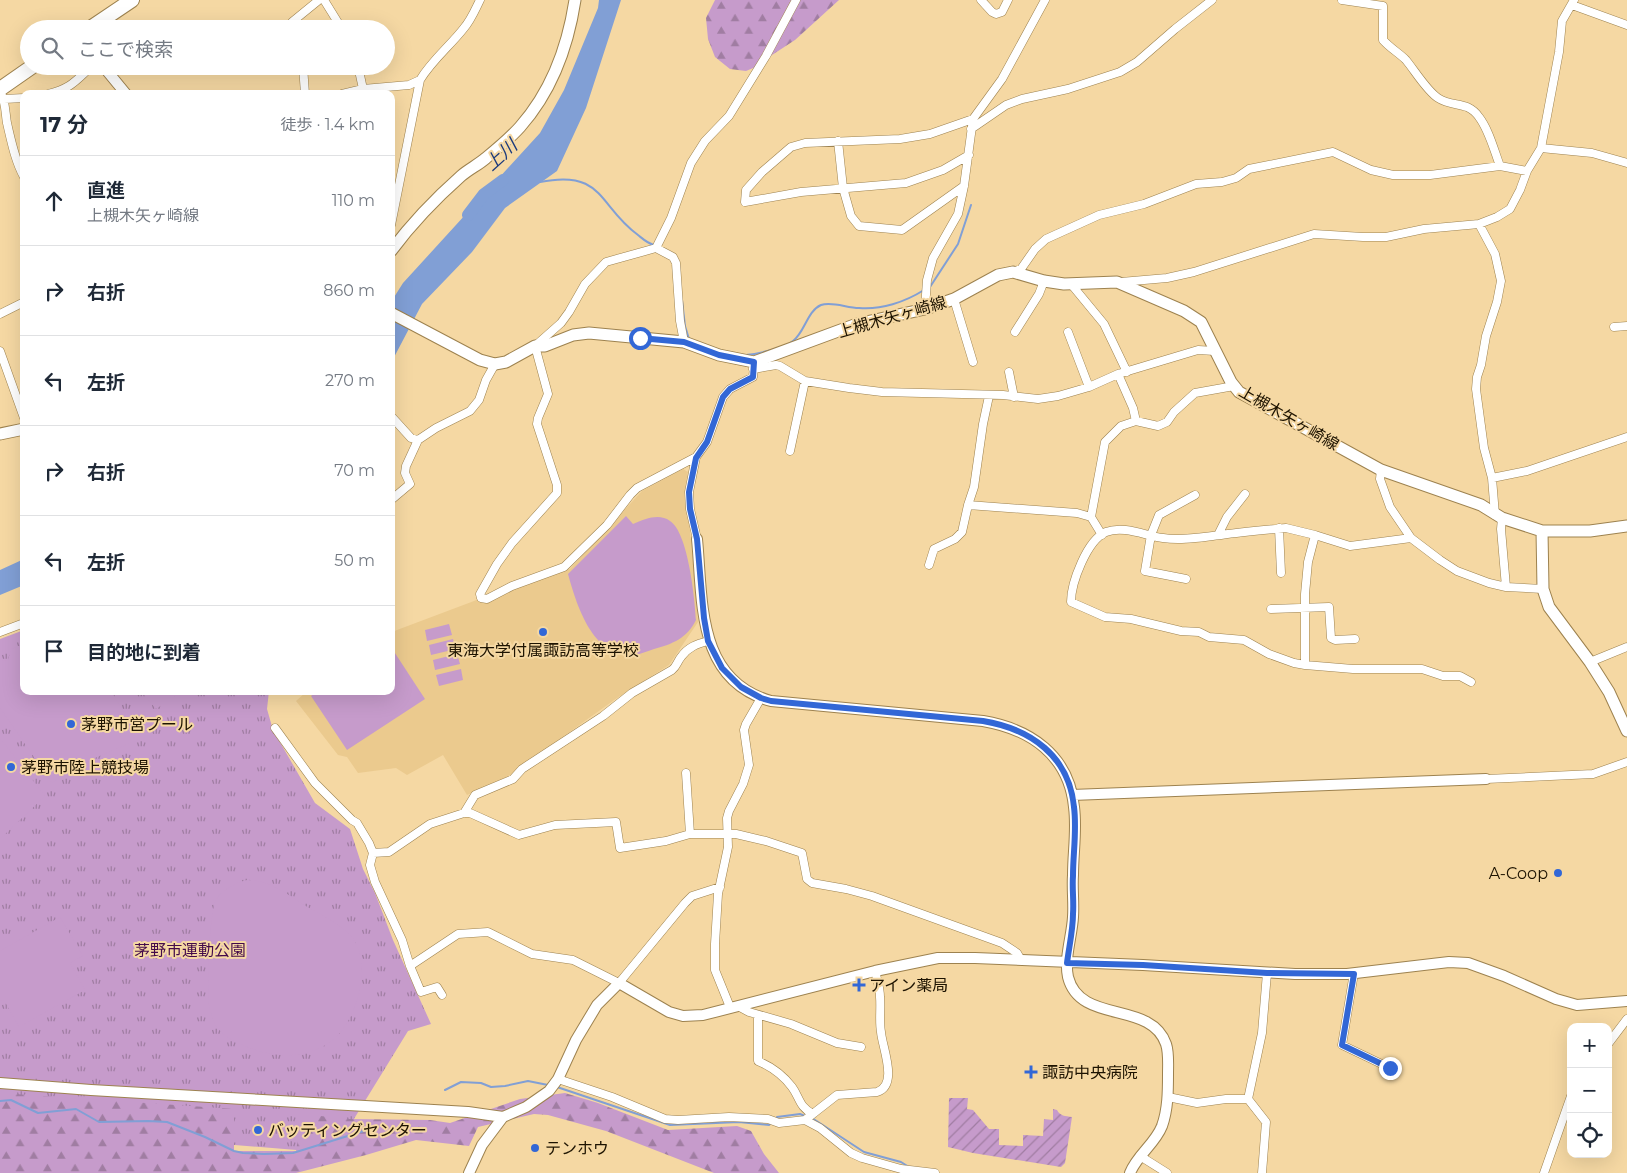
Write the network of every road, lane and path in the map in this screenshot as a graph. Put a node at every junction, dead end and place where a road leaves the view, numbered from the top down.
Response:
1 (132, 0) edge
2 (319, 0) edge
3 (324, 0) edge
4 (480, 0) edge
5 (575, 0) edge
6 (796, 0) edge
7 (981, 0) edge
8 (1008, 0) edge
9 (1044, 0) edge
10 (1212, 0) edge
11 (1342, 0) edge
12 (1573, 3) edge
13 (102, 20) edge
14 (294, 20) edge
15 (336, 20) edge
16 (1627, 25) edge
17 (21, 75) edge
18 (81, 75) edge
19 (110, 75) edge
20 (304, 75) edge
21 (360, 75) edge
22 (420, 80) junction
23 (2, 89) edge
24 (363, 89) junction
25 (62, 90) edge
26 (123, 90) edge
27 (305, 90) edge
28 (359, 90) edge
29 (20, 96) edge
30 (973, 119) junction
31 (971, 129) junction
32 (838, 141) junction
33 (1541, 148) junction
34 (968, 155) junction
35 (1627, 163) edge
36 (1500, 166) junction
37 (20, 169) edge
38 (1527, 171) junction
39 (964, 186) junction
40 (843, 188) junction
41 (395, 205) edge
42 (1479, 224) junction
43 (657, 245) junction
44 (395, 246) edge
45 (1013, 272) junction
46 (1044, 281) junction
47 (1117, 282) junction
48 (1071, 284) junction
49 (954, 299) junction
50 (20, 304) edge
51 (925, 305) junction
52 (0, 314) edge
53 (395, 315) edge
54 (1627, 326) edge
55 (1614, 327) dead end
56 (1014, 332) dead end
57 (1068, 332) dead end
58 (684, 342) junction
59 (535, 346) junction
60 (0, 351) edge
61 (1215, 351) junction
62 (974, 362) dead end
63 (495, 364) junction
64 (754, 365) junction
65 (1009, 372) dead end
66 (1127, 372) junction
67 (1118, 374) junction
68 (805, 381) junction
69 (1234, 386) junction
70 (1089, 387) junction
71 (989, 396) junction
72 (1014, 397) junction
73 (20, 407) edge
74 (395, 420) edge
75 (1136, 421) junction
76 (20, 430) edge
77 (0, 434) edge
78 (1627, 437) edge
79 (418, 440) junction
80 (790, 451) dead end
81 (696, 458) junction
82 (1380, 470) junction
83 (1492, 478) junction
84 (1245, 494) dead end
85 (1194, 495) dead end
86 (395, 497) edge
87 (968, 505) junction
88 (1498, 516) junction
89 (1091, 517) junction
90 (1627, 526) edge
91 (1279, 528) junction
92 (1542, 531) junction
93 (1102, 535) junction
94 (1151, 535) junction
95 (1218, 535) junction
96 (1315, 536) junction
97 (1411, 538) junction
98 (697, 539) joint
99 (929, 565) dead end
100 (1281, 573) dead end
101 (1186, 579) dead end
102 (1506, 586) junction
103 (1543, 589) junction
104 (1305, 608) junction
105 (1271, 609) dead end
106 (20, 624) edge
107 (0, 632) edge
108 (1355, 639) dead end
109 (708, 641) junction
110 (1627, 647) edge
111 (1590, 662) junction
112 (1305, 665) junction
113 (1471, 682) dead end
114 (761, 698) junction
115 (275, 728) dead end
116 (1627, 731) edge
117 (1627, 762) edge
118 (686, 773) dead end
119 (1486, 779) joint
120 (1072, 795) junction
121 (464, 813) junction
122 (690, 834) junction
123 (729, 835) junction
124 (373, 853) junction
125 (720, 887) junction
126 (1020, 960) junction
127 (1067, 963) junction
128 (410, 966) junction
129 (875, 971) junction
130 (1267, 973) junction
131 (1354, 974) junction
132 (619, 983) junction
133 (442, 994) dead end
134 (1627, 1001) edge
135 (734, 1007) junction
136 (758, 1015) junction
137 (1627, 1020) edge
138 (1612, 1039) edge
139 (861, 1047) dead end
140 (1390, 1068) dead end
141 (558, 1079) junction
142 (0, 1083) edge
143 (1168, 1097) junction
144 (1248, 1099) junction
145 (1567, 1107) edge
146 (812, 1114) junction
147 (503, 1117) junction
148 (805, 1120) junction
149 (1140, 1156) junction
150 (917, 1172) edge
151 (469, 1173) edge
152 (935, 1173) edge
153 (1130, 1173) edge
154 (1167, 1173) edge
155 (1262, 1173) edge
156 (1544, 1173) edge

1 - 13 highway
2 - 14 street
3 - 15 street
4 - 22 street
5 - 44 main road
6 - 43 street
7 - 8 street
9 - 30 street
10 - 31 street
11 - 36 street
12 - 16 street
12 - 33 street
17 - 23 highway
18 - 25 street
19 - 26 street
20 - 27 street
21 - 24 street
22 - 24 street
22 - 41 street
23 - 29 street
23 - 37 street
24 - 28 street
30 - 31 street
30 - 32 street
31 - 34 street
32 - 40 street
32 - 40 street
33 - 35 street
33 - 38 street
34 - 39 street
34 - 40 street
36 - 38 street
36 - 45 street
38 - 42 street
39 - 40 street
39 - 51 street
42 - 47 street
42 - 83 street
43 - 58 street
43 - 59 street
45 - 46 main road, 上槻木矢ヶ崎線
45 - 49 main road, 上槻木矢ヶ崎線
46 - 48 main road, 上槻木矢ヶ崎線
46 - 56 street
47 - 48 main road, 上槻木矢ヶ崎線
47 - 61 main road, 上槻木矢ヶ崎線
48 - 66 street
49 - 51 main road, 上槻木矢ヶ崎線
49 - 62 street
50 - 52 street
51 - 64 main road, 上槻木矢ヶ崎線
53 - 63 main road
54 - 55 street
57 - 70 street
58 - 59 main road
58 - 64 main road
59 - 63 main road
59 - 81 street
60 - 73 street
61 - 66 street
61 - 69 main road, 上槻木矢ヶ崎線
63 - 79 street
64 - 68 street
64 - 81 street
65 - 72 street
66 - 67 street
67 - 70 street
67 - 75 street
68 - 71 street
68 - 80 street
69 - 75 street
69 - 82 main road, 上槻木矢ヶ崎線
70 - 72 street
71 - 72 street
71 - 87 street
74 - 79 street
75 - 89 street
76 - 77 main road
78 - 83 street
79 - 86 street
81 - 98 street
82 - 88 main road, 上槻木矢ヶ崎線
82 - 97 street
83 - 88 street
84 - 95 street
85 - 94 street
87 - 89 street
87 - 99 street
88 - 92 main road, 上槻木矢ヶ崎線
88 - 102 street
89 - 93 street
90 - 92 main road, 上槻木矢ヶ崎線
91 - 95 street
91 - 96 street
91 - 100 street
92 - 103 main road
93 - 94 street
93 - 112 street
94 - 95 street
94 - 101 street
96 - 97 street
96 - 104 street
97 - 102 street
98 - 109 street
102 - 103 street
103 - 111 main road
104 - 105 street
104 - 108 street
104 - 112 street
106 - 107 street
109 - 114 street
109 - 121 street
110 - 111 street
111 - 116 main road
112 - 113 street
114 - 120 street
114 - 123 street
115 - 124 street
117 - 119 street
118 - 122 street
119 - 120 street
120 - 127 street
121 - 122 street
121 - 124 street
122 - 123 street
123 - 125 street
123 - 126 street
124 - 128 street
125 - 132 street
125 - 135 street
126 - 127 street
126 - 129 street
127 - 130 street
127 - 143 street
128 - 132 street
128 - 133 street
129 - 135 street
129 - 146 street
130 - 131 street
130 - 144 street
131 - 134 street
131 - 140 street
132 - 135 street
132 - 141 street
135 - 136 street
136 - 139 street
136 - 146 street
137 - 138 street
141 - 147 street
141 - 148 street
142 - 147 street
143 - 144 street
143 - 149 street
144 - 155 street
145 - 156 street
146 - 148 street
147 - 151 street
148 - 150 street
149 - 153 street
149 - 154 street
150 - 152 street

